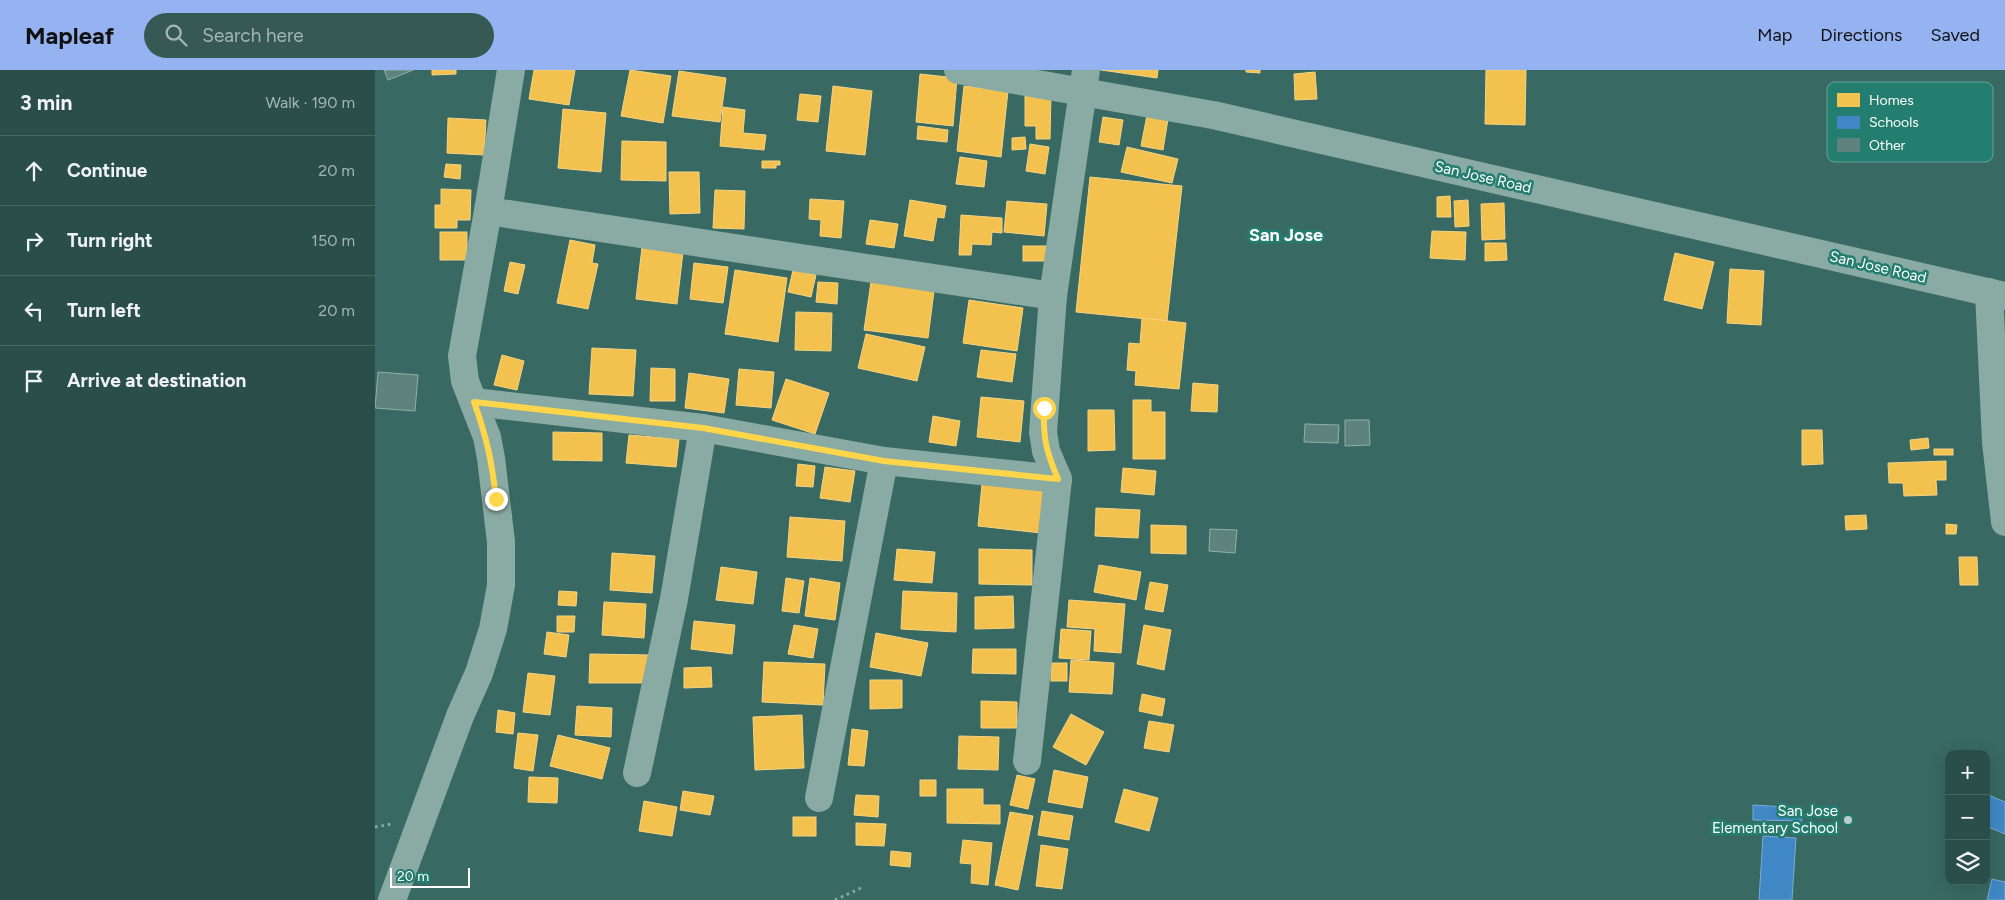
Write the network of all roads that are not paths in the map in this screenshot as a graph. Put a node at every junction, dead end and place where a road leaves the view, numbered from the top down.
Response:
1 (511, 70) edge
2 (958, 70) edge
3 (1085, 81) edge
4 (488, 211) junction
5 (1997, 294) edge
6 (1053, 296) junction
7 (474, 402) junction
8 (703, 428) junction
9 (884, 461) junction
10 (1058, 479) junction
11 (2005, 522) edge
12 (1027, 760) dead end
13 (637, 772) dead end
14 (819, 798) dead end
15 (392, 900) edge

1 - 4 street
2 - 3 street, San Jose Road
3 - 5 street, San Jose Road
3 - 6 street
4 - 6 street
4 - 7 street
5 - 11 street
6 - 10 street
7 - 8 street
7 - 15 street
8 - 9 street
8 - 13 street
9 - 10 street
9 - 14 street
10 - 12 street

